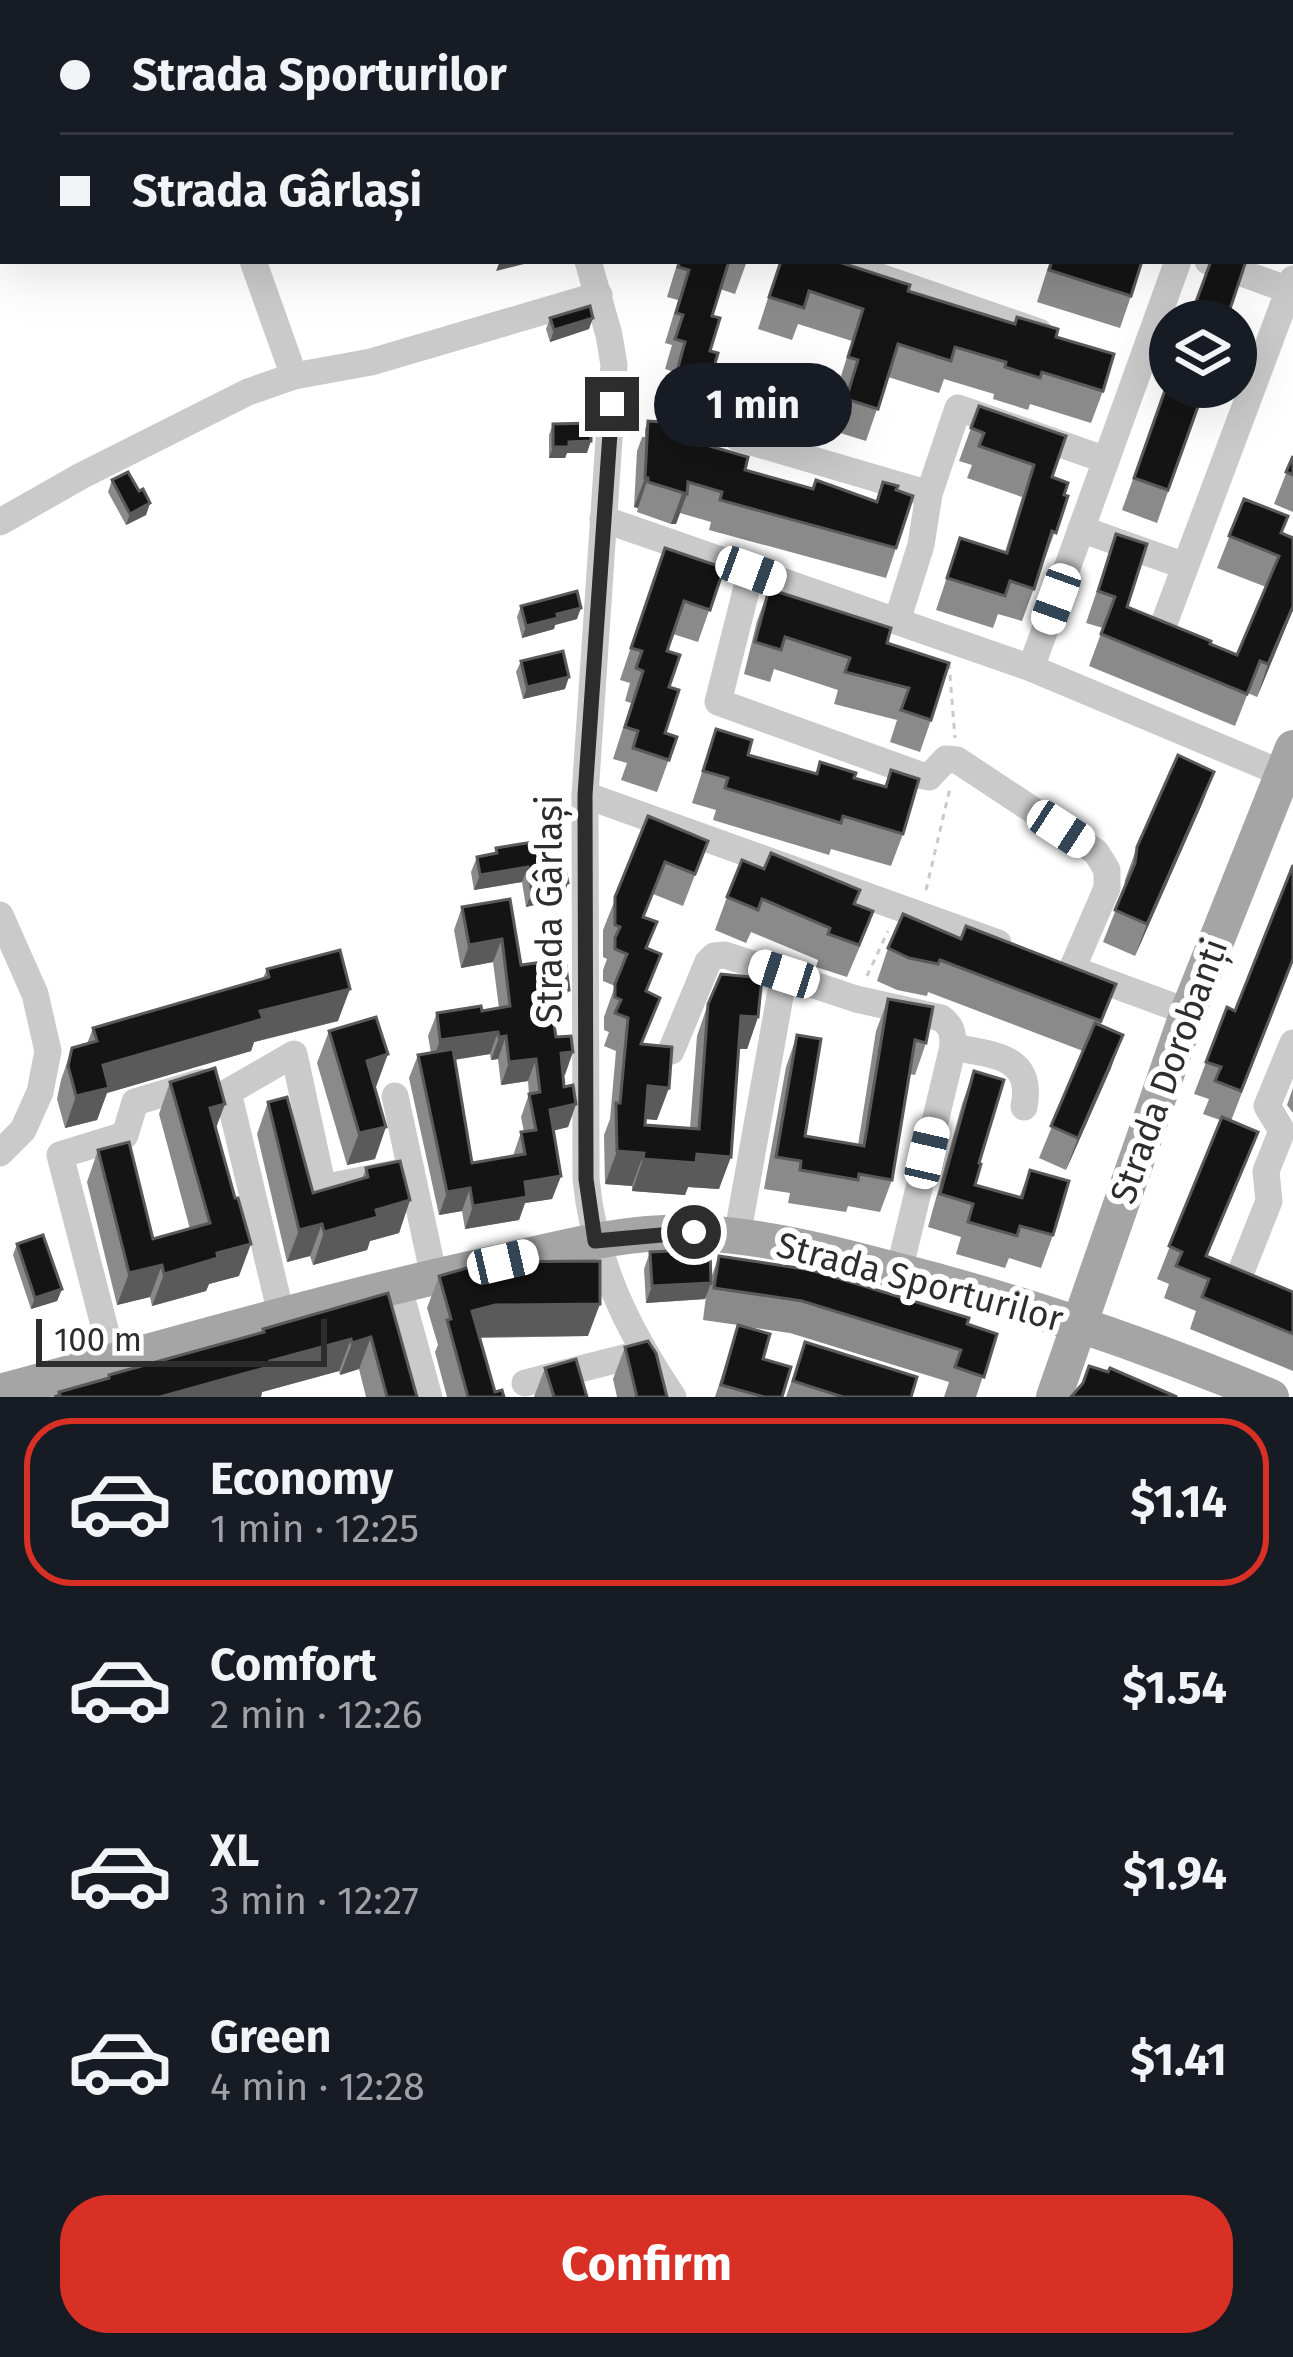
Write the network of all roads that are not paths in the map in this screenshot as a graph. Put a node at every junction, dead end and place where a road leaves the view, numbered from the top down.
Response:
1 (254, 264) edge
2 (589, 264) edge
3 (843, 264) edge
4 (1177, 264) edge
5 (1219, 264) edge
6 (1291, 284) edge
7 (599, 295) junction
8 (1074, 344) edge
9 (294, 376) junction
10 (738, 438) dead end
11 (1106, 460) junction
12 (928, 494) junction
13 (603, 519) junction
14 (0, 522) edge
15 (1081, 529) junction
16 (1185, 566) junction
17 (751, 571) junction
18 (896, 622) junction
19 (1163, 626) edge
20 (1030, 668) junction
21 (1290, 766) edge
22 (585, 795) junction
23 (0, 915) edge
24 (1050, 962) junction
25 (784, 974) junction
26 (1188, 1012) junction
27 (1293, 1043) edge
28 (953, 1047) junction
29 (671, 1051) edge
30 (228, 1092) junction
31 (395, 1096) dead end
32 (34, 1106) junction
33 (1024, 1107) dead end
34 (1288, 1134) edge
35 (0, 1153) edge
36 (60, 1155) junction
37 (411, 1170) junction
38 (737, 1237) junction
39 (595, 1241) junction
40 (1242, 1268) edge
41 (899, 1271) junction
42 (416, 1281) junction
43 (281, 1314) junction
44 (1078, 1324) junction
45 (643, 1353) junction
46 (113, 1360) junction
47 (525, 1383) dead end
48 (0, 1392) edge
49 (429, 1397) edge
50 (673, 1397) edge
51 (1054, 1397) edge
52 (1271, 1397) edge

1 - 9 street
2 - 7 street, Strada Gârlași
3 - 8 street
4 - 11 street
5 - 6 street
6 - 16 street
7 - 9 street
7 - 13 street, Strada Gârlași
9 - 14 street
10 - 12 street
11 - 12 street
11 - 15 street
12 - 18 street
13 - 17 street
13 - 22 street, Strada Gârlași
15 - 16 street
15 - 20 street
16 - 19 street
17 - 18 street
17 - 24 street
18 - 20 street
20 - 21 street
21 - 26 main road, Strada Dorobanți
22 - 24 street
22 - 39 street, Strada Gârlași
23 - 32 street
24 - 26 street
25 - 28 street
25 - 29 street
25 - 38 street
26 - 44 main road, Strada Dorobanți
27 - 34 street
28 - 33 street
28 - 41 street
30 - 36 street
30 - 37 street
30 - 43 street
31 - 37 street
32 - 35 street
32 - 36 street
34 - 40 street
36 - 46 street
37 - 42 street
38 - 39 main road, Strada Sporturilor
38 - 41 main road, Strada Sporturilor
39 - 42 main road, Strada Sporturilor
39 - 45 street, Strada Gârlași
41 - 44 main road, Strada Sporturilor
42 - 43 main road, Strada Sporturilor
42 - 49 street
43 - 46 main road, Strada Sporturilor
44 - 51 main road, Strada Dorobanți
44 - 52 main road, Strada Sporturilor
45 - 47 street
45 - 50 street, Strada Gârlași
46 - 48 main road, Strada Sporturilor

